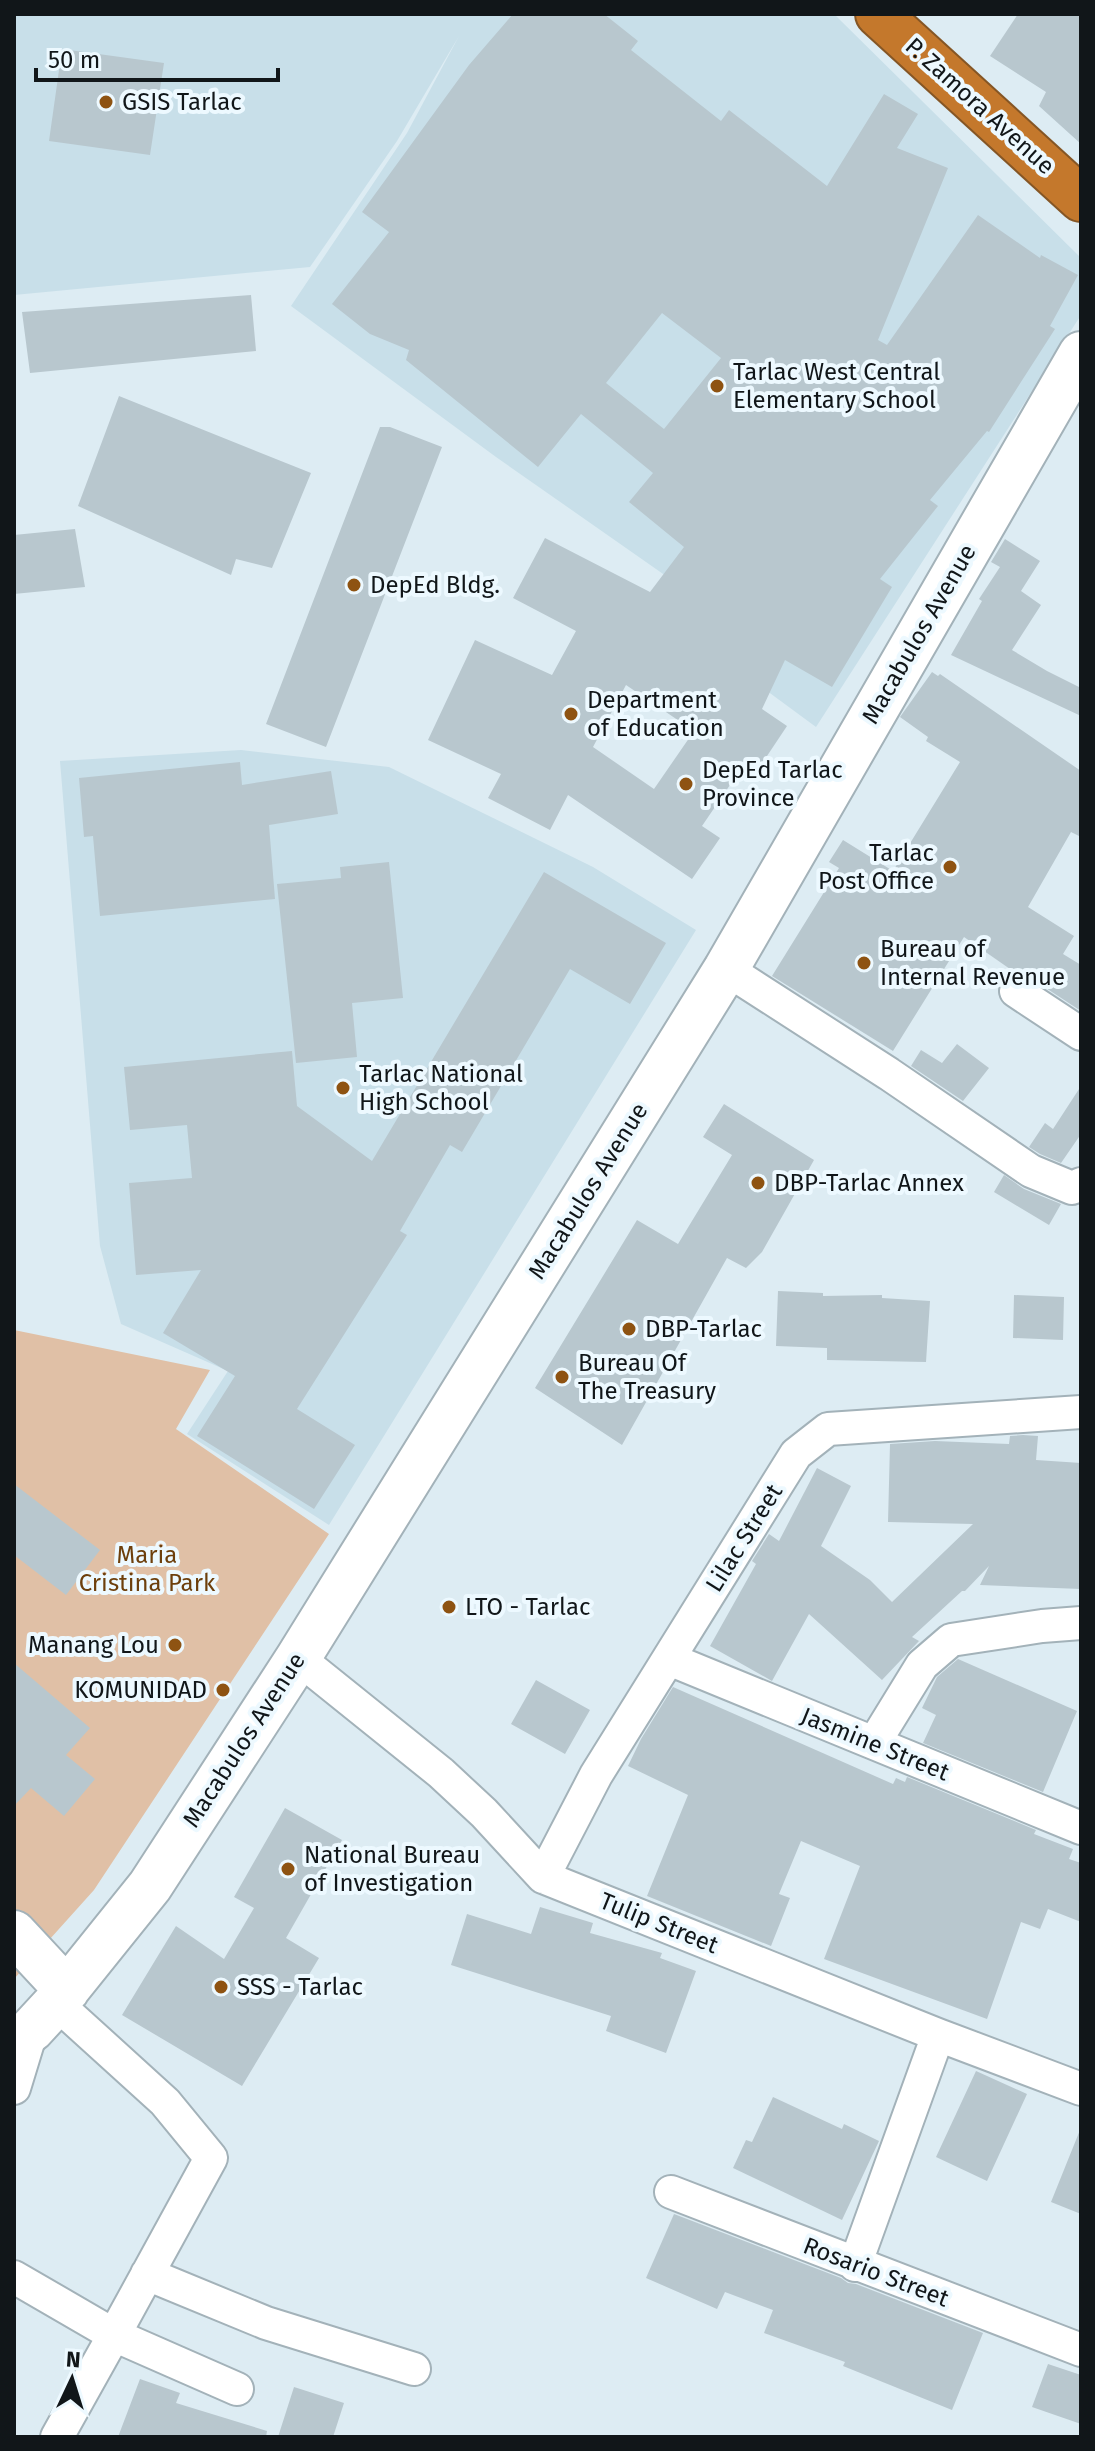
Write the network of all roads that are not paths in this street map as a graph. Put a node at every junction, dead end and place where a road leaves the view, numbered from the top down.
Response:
1 (878, 14) edge
2 (1081, 199) edge
3 (1081, 354) edge
4 (726, 969) junction
5 (1016, 991) dead end
6 (1081, 1034) edge
7 (1081, 1184) edge
8 (1081, 1412) edge
9 (1081, 1623) edge
10 (298, 1658) junction
11 (669, 1659) junction
12 (874, 1743) junction
13 (1081, 1828) edge
14 (543, 1877) junction
15 (14, 1933) edge
16 (42, 2016) edge
17 (938, 2035) junction
18 (14, 2088) edge
19 (1081, 2089) edge
20 (671, 2192) dead end
21 (855, 2265) junction
22 (147, 2274) junction
23 (14, 2277) edge
24 (114, 2335) junction
25 (1081, 2350) edge
26 (414, 2369) dead end
27 (237, 2389) dead end
28 (57, 2437) edge

1 - 2 highway, P. Zamora Avenue
3 - 4 street, Macabulos Avenue
4 - 7 street
4 - 10 street, Macabulos Avenue
5 - 6 street
8 - 11 street, Lilac Street
9 - 12 street
10 - 14 street, Tulip Street
10 - 16 street, Macabulos Avenue
11 - 12 street, Jasmine Street
11 - 14 street, Lilac Street
12 - 13 street, Jasmine Street
14 - 17 street, Tulip Street
15 - 16 street
16 - 18 street
16 - 22 street
17 - 19 street, Tulip Street
17 - 21 street
20 - 21 street, Rosario Street
21 - 25 street, Rosario Street
22 - 24 street
22 - 26 street
23 - 24 street
24 - 27 street
24 - 28 street

